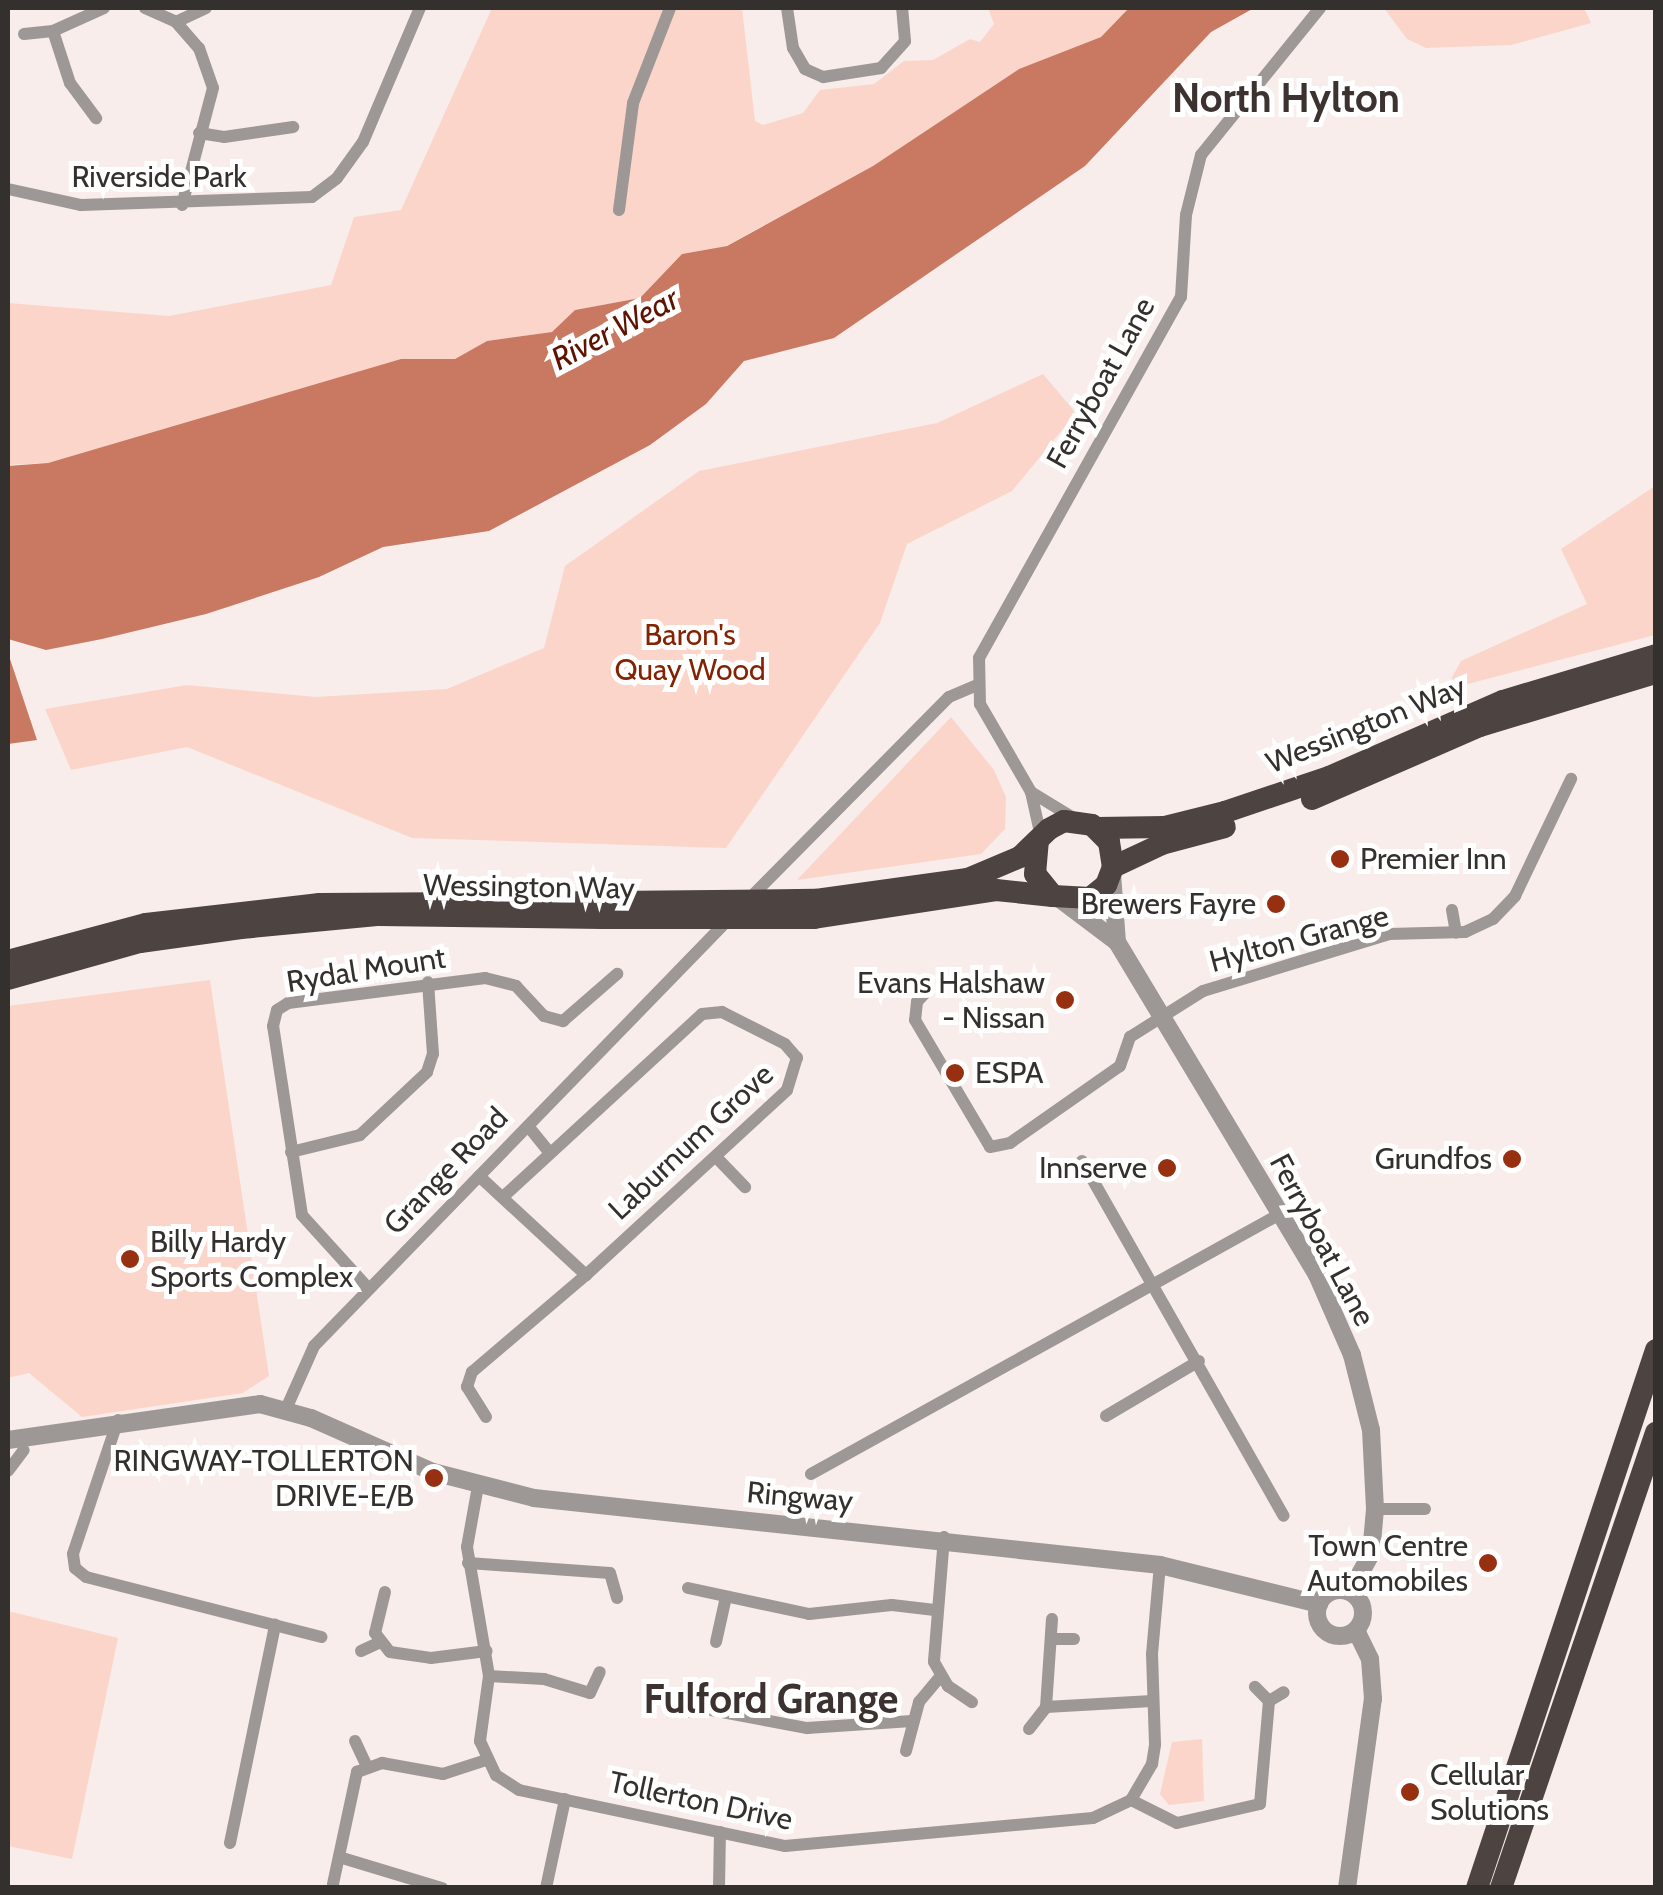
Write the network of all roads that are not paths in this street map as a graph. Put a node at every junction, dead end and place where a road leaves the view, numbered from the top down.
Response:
1 (104, 8) edge
2 (146, 8) edge
3 (206, 8) edge
4 (420, 8) edge
5 (670, 8) edge
6 (787, 8) edge
7 (902, 8) edge
8 (1320, 8) edge
9 (176, 22) junction
10 (53, 32) junction
11 (24, 34) dead end
12 (96, 118) dead end
13 (293, 127) dead end
14 (199, 133) junction
15 (8, 189) edge
16 (182, 205) junction
17 (619, 210) dead end
18 (1656, 655) edge
19 (1656, 673) edge
20 (977, 685) junction
21 (1571, 779) dead end
22 (1030, 792) junction
23 (1087, 824) junction
24 (1039, 839) junction
25 (1113, 869) junction
26 (1056, 898) junction
27 (815, 909) junction
28 (607, 910) junction
29 (1452, 910) dead end
30 (1456, 934) junction
31 (1117, 942) junction
32 (8, 961) edge
33 (618, 974) dead end
34 (8, 978) edge
35 (428, 982) junction
36 (928, 990) dead end
37 (1163, 1018) junction
38 (528, 1126) junction
39 (291, 1152) junction
40 (548, 1152) junction
41 (716, 1158) junction
42 (1082, 1161) dead end
43 (479, 1176) junction
44 (745, 1187) dead end
45 (503, 1197) junction
46 (1280, 1214) junction
47 (586, 1275) junction
48 (1154, 1287) junction
49 (369, 1289) junction
50 (1656, 1350) edge
51 (1199, 1362) junction
52 (1656, 1366) edge
53 (286, 1409) junction
54 (1106, 1416) dead end
55 (486, 1417) dead end
56 (118, 1420) junction
57 (1634, 1422) junction
58 (1655, 1434) edge
59 (16, 1445) edge
60 (8, 1471) edge
61 (811, 1474) dead end
62 (478, 1486) junction
63 (1376, 1508) junction
64 (1425, 1509) dead end
65 (1284, 1516) dead end
66 (944, 1538) junction
67 (468, 1562) junction
68 (1160, 1565) junction
69 (688, 1588) dead end
70 (385, 1592) dead end
71 (1350, 1592) junction
72 (726, 1597) junction
73 (617, 1598) dead end
74 (1319, 1604) junction
75 (935, 1610) junction
76 (1052, 1619) dead end
77 (275, 1626) junction
78 (1356, 1630) junction
79 (321, 1637) dead end
80 (1055, 1638) junction
81 (1074, 1638) dead end
82 (716, 1642) dead end
83 (378, 1643) junction
84 (488, 1650) junction
85 (362, 1651) dead end
86 (600, 1672) dead end
87 (489, 1676) junction
88 (941, 1676) junction
89 (1255, 1687) dead end
90 (706, 1689) dead end
91 (1284, 1692) dead end
92 (1152, 1700) junction
93 (1268, 1701) junction
94 (972, 1702) dead end
95 (1046, 1707) junction
96 (706, 1708) junction
97 (690, 1712) dead end
98 (912, 1720) junction
99 (1029, 1729) dead end
100 (355, 1742) dead end
101 (906, 1751) dead end
102 (486, 1760) junction
103 (366, 1765) junction
104 (566, 1799) junction
105 (1131, 1800) junction
106 (1260, 1804) junction
107 (1277, 1812) dead end
108 (720, 1832) junction
109 (230, 1844) dead end
110 (339, 1857) junction
111 (333, 1884) dead end
112 (442, 1888) edge
113 (546, 1888) edge
114 (719, 1888) edge
115 (1347, 1888) edge
116 (1478, 1888) edge
117 (1501, 1888) edge

1 - 10 street
2 - 9 street
3 - 9 street
4 - 16 street, Riverside Park
5 - 17 street
6 - 7 street
8 - 20 street, Ferryboat Lane
9 - 14 street
10 - 11 street
10 - 12 street
13 - 14 street
14 - 16 street
15 - 16 street, Riverside Park
18 - 23 highway, Wessington Way
19 - 25 highway, Wessington Way
20 - 22 street
20 - 38 street, Grange Road
21 - 30 street, Hylton Grange
22 - 23 street
22 - 24 street
23 - 24 highway, Wessington Way
23 - 25 highway
24 - 26 highway
24 - 27 highway, Wessington Way
25 - 26 highway, Wessington Way
25 - 31 street, Ferryboat Lane
26 - 27 highway, Wessington Way
26 - 31 street, Ferryboat Lane
27 - 28 highway, Wessington Way, bridge
28 - 32 highway, Wessington Way
28 - 34 highway, Wessington Way
29 - 30 street
30 - 37 street, Hylton Grange
31 - 37 street, Ferryboat Lane
33 - 35 street, Rydal Mount
35 - 39 street
35 - 39 street, Rydal Mount
36 - 37 street, Hylton Grange
37 - 46 street, Ferryboat Lane
38 - 40 street
38 - 43 street, Grange Road
39 - 49 street, Rydal Mount
40 - 41 street, Laburnum Grove
40 - 45 street, Laburnum Grove
41 - 44 street
41 - 47 street, Laburnum Grove
42 - 48 street
43 - 45 street
43 - 49 street, Grange Road
45 - 47 street
46 - 48 street
46 - 63 street, Ferryboat Lane
47 - 55 street, Laburnum Grove
48 - 51 street
48 - 61 street
49 - 53 street, Grange Road
50 - 57 highway
51 - 54 street
51 - 65 street
52 - 57 highway
53 - 56 street
53 - 62 street, Ringway
56 - 59 street
56 - 77 street
57 - 116 highway
58 - 117 highway
59 - 60 street
62 - 66 street, Ringway
62 - 67 street
63 - 64 street
63 - 71 street, Ferryboat Lane
66 - 68 street, Ringway
66 - 75 street
67 - 73 street
67 - 84 street
68 - 74 street, Ringway
68 - 92 street
69 - 72 street
70 - 83 street
71 - 74 street
71 - 78 street
72 - 75 street
72 - 82 street
74 - 78 street
75 - 88 street
76 - 80 street
77 - 79 street
77 - 109 street
78 - 115 street
80 - 81 street
80 - 95 street
83 - 84 street
83 - 85 street
84 - 87 street
86 - 87 street
87 - 102 street
88 - 94 street
88 - 98 street
89 - 93 street
90 - 96 street
91 - 93 street
92 - 95 street
92 - 105 street
93 - 106 street
95 - 99 street
96 - 97 street
96 - 98 street
98 - 101 street
100 - 103 street
102 - 103 street
102 - 104 street, Tollerton Drive
103 - 110 street
104 - 108 street, Tollerton Drive
104 - 113 street
105 - 106 street
105 - 108 street, Tollerton Drive
106 - 107 street
108 - 114 street
110 - 111 street
110 - 112 street

